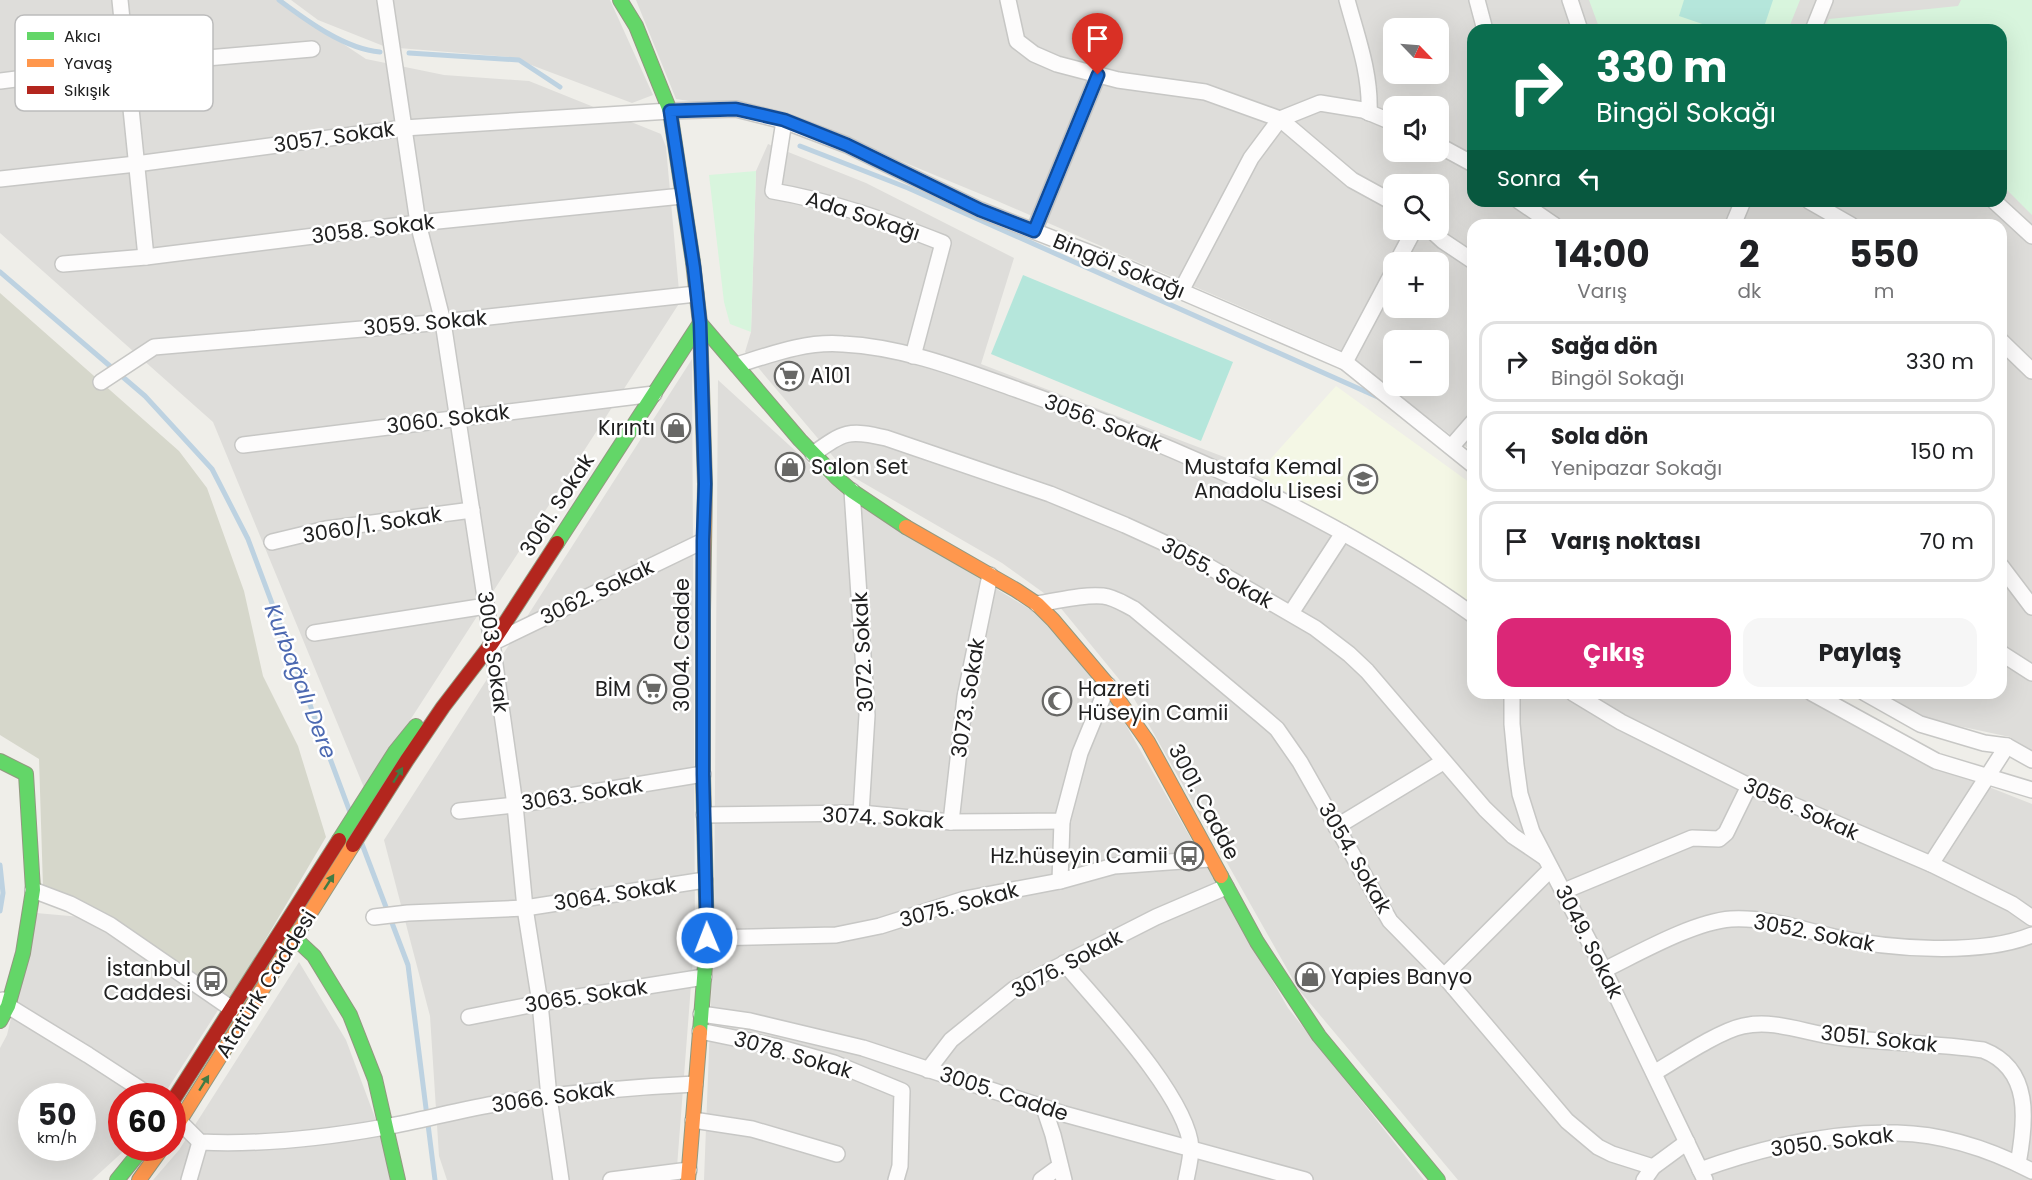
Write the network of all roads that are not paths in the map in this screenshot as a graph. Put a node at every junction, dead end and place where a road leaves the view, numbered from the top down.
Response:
1 (120, 0) edge
2 (620, 0) edge
3 (1008, 0) edge
4 (1347, 0) edge
5 (1477, 0) edge
6 (1570, 0) edge
7 (1825, 0) edge
8 (382, 2) edge
9 (121, 15) edge
10 (1483, 24) edge
11 (1578, 24) edge
12 (1815, 24) edge
13 (312, 49) dead end
14 (213, 58) edge
15 (1098, 75) junction
16 (15, 79) edge
17 (0, 81) edge
18 (131, 111) edge
19 (670, 111) junction
20 (1369, 112) junction
21 (1383, 118) edge
22 (1280, 119) junction
23 (784, 120) junction
24 (404, 128) junction
25 (1449, 151) edge
26 (1467, 161) edge
27 (136, 164) junction
28 (0, 179) edge
29 (682, 196) junction
30 (1383, 197) edge
31 (1528, 207) edge
32 (1818, 207) edge
33 (2001, 207) edge
34 (1545, 219) edge
35 (1837, 219) edge
36 (418, 223) junction
37 (1034, 231) junction
38 (2032, 236) edge
39 (1441, 240) edge
40 (146, 257) junction
41 (1467, 257) edge
42 (63, 264) dead end
43 (1181, 291) junction
44 (1383, 291) edge
45 (696, 294) junction
46 (443, 322) junction
47 (700, 323) junction
48 (2007, 347) edge
49 (914, 356) junction
50 (1345, 362) junction
51 (737, 365) junction
52 (2032, 371) edge
53 (101, 382) dead end
54 (654, 394) junction
55 (458, 418) junction
56 (1467, 429) edge
57 (243, 445) dead end
58 (1452, 446) junction
59 (813, 453) junction
60 (1467, 460) edge
61 (852, 491) junction
62 (472, 510) junction
63 (1342, 533) junction
64 (703, 541) junction
65 (272, 542) dead end
66 (2007, 574) edge
67 (990, 575) junction
68 (1036, 604) junction
69 (486, 606) junction
70 (2032, 607) edge
71 (1467, 611) edge
72 (1291, 613) junction
73 (314, 633) dead end
74 (492, 643) junction
75 (2007, 657) edge
76 (2032, 673) edge
77 (1108, 685) junction
78 (1512, 699) edge
79 (1583, 699) edge
80 (1823, 699) edge
81 (1876, 699) edge
82 (443, 707) junction
83 (2002, 753) junction
84 (2032, 760) edge
85 (0, 761) edge
86 (1443, 762) junction
87 (703, 774) junction
88 (1987, 777) junction
89 (1749, 786) junction
90 (2032, 790) edge
91 (515, 805) junction
92 (459, 812) dead end
93 (861, 813) junction
94 (704, 815) junction
95 (1062, 821) junction
96 (951, 822) junction
97 (1336, 827) junction
98 (1210, 859) junction
99 (1548, 863) junction
100 (1931, 864) junction
101 (705, 880) junction
102 (1060, 881) junction
103 (1226, 887) junction
104 (33, 890) junction
105 (1564, 891) junction
106 (525, 908) junction
107 (374, 917) dead end
108 (2032, 918) edge
109 (283, 927) junction
110 (2032, 935) edge
111 (294, 937) junction
112 (707, 938) junction
113 (1064, 963) junction
114 (1604, 970) junction
115 (1444, 976) junction
116 (704, 977) junction
117 (4, 1001) edge
118 (540, 1003) junction
119 (232, 1009) junction
120 (701, 1014) junction
121 (469, 1017) dead end
122 (0, 1022) edge
123 (700, 1031) junction
124 (928, 1070) junction
125 (1654, 1073) junction
126 (131, 1083) edge
127 (184, 1083) edge
128 (695, 1084) junction
129 (549, 1097) junction
130 (186, 1106) edge
131 (1044, 1108) junction
132 (693, 1120) junction
133 (387, 1127) junction
134 (186, 1131) edge
135 (200, 1142) junction
136 (1687, 1142) junction
137 (1191, 1148) junction
138 (837, 1154) dead end
139 (132, 1161) edge
140 (153, 1161) edge
141 (1653, 1167) junction
142 (2025, 1168) edge
143 (1062, 1173) edge
144 (689, 1175) edge
145 (1703, 1175) edge
146 (117, 1180) edge
147 (139, 1180) edge
148 (189, 1180) edge
149 (398, 1180) edge
150 (561, 1180) edge
151 (611, 1180) edge
152 (896, 1180) edge
153 (1041, 1180) edge
154 (1186, 1180) edge
155 (1305, 1180) edge
156 (1438, 1180) edge
157 (1644, 1180) edge

1 - 9 street
2 - 19 main road, 3004. Cadde
3 - 15 street
4 - 20 street
5 - 10 street
6 - 11 street
7 - 12 street
8 - 24 street, 3003. Sokak
13 - 14 street
15 - 22 street
15 - 37 street
16 - 17 street
18 - 27 street
19 - 23 street, Bingöl Sokağı
19 - 24 street, 3057. Sokak
19 - 29 main road, 3004. Cadde
20 - 21 street
20 - 22 street
22 - 30 street
22 - 43 street
23 - 37 street, Bingöl Sokağı
23 - 49 street, Ada Sokağı
24 - 27 street, 3057. Sokak
24 - 36 street, 3003. Sokak
25 - 26 street
27 - 28 street, 3057. Sokak
27 - 40 street
29 - 36 street, 3058. Sokak
29 - 45 main road, 3004. Cadde
31 - 34 street
32 - 35 street
33 - 38 street
36 - 40 street, 3058. Sokak
36 - 46 street, 3003. Sokak
37 - 43 street, Bingöl Sokağı
39 - 41 street
40 - 42 street, 3058. Sokak
43 - 50 street, Bingöl Sokağı
44 - 50 street
45 - 46 street, 3059. Sokak
45 - 47 main road, 3004. Cadde
46 - 53 street, 3059. Sokak
46 - 55 street, 3003. Sokak
47 - 51 main road, 3001. Cadde
47 - 54 main road, 3061. Sokak
47 - 64 main road, 3004. Cadde
48 - 52 street
49 - 51 street, 3056. Sokak
49 - 63 street, 3056. Sokak
50 - 58 street, Bingöl Sokağı
51 - 59 main road, 3001. Cadde
54 - 55 street, 3060. Sokak
54 - 74 main road, 3061. Sokak
55 - 57 street, 3060. Sokak
55 - 62 street, 3003. Sokak
56 - 58 street
58 - 60 street, Bingöl Sokağı
59 - 61 main road, 3001. Cadde
59 - 72 street, 3055. Sokak
61 - 67 main road, 3001. Cadde
61 - 93 street, 3072. Sokak
62 - 65 street, 3060/1. Sokak
62 - 69 street, 3003. Sokak
63 - 71 street, 3056. Sokak
63 - 72 street
64 - 74 street, 3062. Sokak
64 - 87 main road, 3004. Cadde
66 - 70 street
67 - 68 main road, 3001. Cadde
67 - 96 street, 3073. Sokak
68 - 77 main road, 3001. Cadde
68 - 97 street, 3054. Sokak
69 - 73 street
69 - 74 street, 3003. Sokak
72 - 86 street, 3055. Sokak
74 - 82 main road, 3061. Sokak
74 - 91 street, 3003. Sokak
75 - 76 street
77 - 95 street
77 - 98 main road, 3001. Cadde
78 - 99 street, 3049. Sokak
79 - 89 street, 3056. Sokak
80 - 88 street
81 - 83 street
82 - 109 main road, Atatürk Caddesi
111 -> 82 main road, Atatürk Caddesi
83 - 84 street
83 - 88 street
85 - 104 main road
86 - 97 street
86 - 99 street, 3055. Sokak
87 - 91 street, 3063. Sokak
87 - 94 main road, 3004. Cadde
88 - 90 street
88 - 100 street
89 - 100 street, 3056. Sokak
89 - 105 street
91 - 92 street, 3063. Sokak
91 - 106 street, 3003. Sokak
93 - 94 street, 3074. Sokak
93 - 96 street, 3074. Sokak
94 - 101 main road, 3004. Cadde
95 - 96 street, 3074. Sokak
95 - 102 street
97 - 115 street, 3054. Sokak
98 - 102 street, 3075. Sokak
98 - 103 main road, 3001. Cadde
99 - 105 street, 3049. Sokak
99 - 115 street
100 - 108 street, 3056. Sokak
101 - 106 street, 3064. Sokak
101 - 112 main road, 3004. Cadde
102 - 112 street, 3075. Sokak
103 - 113 street, 3076. Sokak
103 - 156 main road, 3001. Cadde
104 - 117 main road
104 - 119 street
105 - 114 street, 3049. Sokak
106 - 107 street, 3064. Sokak
106 - 118 street, 3003. Sokak
109 - 111 main road
109 - 119 main road, Atatürk Caddesi
110 - 114 street, 3052. Sokak
130 -> 111 main road, Atatürk Caddesi
111 - 133 main road
112 - 116 main road, 3004. Cadde
113 - 124 street, 3076. Sokak
113 - 137 street
114 - 125 street, 3049. Sokak
115 - 141 street, 3054. Sokak
116 - 118 street, 3065. Sokak
116 - 120 main road, 3004. Cadde
117 - 122 main road
117 - 126 street
118 - 121 street, 3065. Sokak
118 - 129 street, 3003. Sokak
119 - 127 main road, Atatürk Caddesi
120 - 123 main road, 3004. Cadde
120 - 124 street, 3005. Cadde
123 - 128 main road, 3004. Cadde
123 - 152 street, 3078. Sokak
124 - 131 street, 3005. Cadde
125 - 136 street, 3049. Sokak
125 - 142 street, 3051. Sokak
128 - 129 street, 3066. Sokak
128 - 132 main road, 3004. Cadde
129 - 133 street, 3066. Sokak
129 - 150 street, 3003. Sokak
131 - 137 street, 3005. Cadde
131 - 143 street
132 - 138 street
132 - 144 main road, 3004. Cadde
133 - 135 street
133 - 149 main road
134 - 135 street, Atatürk Caddesi
135 - 148 street
136 - 141 street
136 - 145 street, 3049. Sokak
137 - 154 street
137 - 155 street, 3005. Cadde
139 - 146 main road
140 - 147 main road
141 - 157 street
142 - 145 street, 3050. Sokak
143 - 153 street
144 - 151 street

